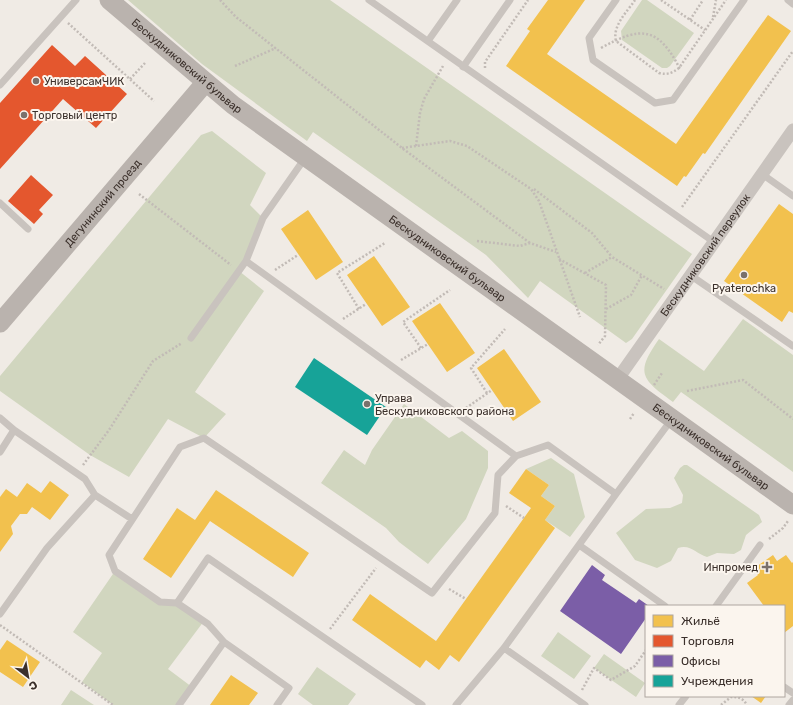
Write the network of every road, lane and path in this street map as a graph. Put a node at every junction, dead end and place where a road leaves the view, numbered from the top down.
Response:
1 (76, 0) edge
2 (109, 0) edge
3 (220, 0) edge
4 (369, 0) edge
5 (457, 0) edge
6 (510, 0) edge
7 (528, 0) edge
8 (616, 0) edge
9 (635, 0) edge
10 (661, 0) edge
11 (703, 0) edge
12 (716, 0) edge
13 (726, 0) edge
14 (744, 0) edge
15 (788, 0) edge
16 (793, 4) edge
17 (61, 17) junction
18 (713, 19) junction
19 (690, 20) junction
20 (705, 30) junction
21 (716, 39) junction
22 (615, 40) junction
23 (428, 41) junction
24 (276, 48) junction
25 (793, 51) edge
26 (592, 53) junction
27 (449, 56) junction
28 (145, 63) dead end
29 (235, 66) dead end
30 (463, 67) junction
31 (679, 68) junction
32 (485, 71) dead end
33 (130, 79) junction
34 (686, 82) junction
35 (205, 83) junction
36 (0, 85) edge
37 (154, 101) dead end
38 (793, 130) edge
39 (416, 146) junction
40 (402, 148) junction
41 (306, 158) junction
42 (762, 174) junction
43 (534, 189) dead end
44 (139, 194) dead end
45 (793, 196) edge
46 (0, 203) edge
47 (678, 218) junction
48 (28, 229) dead end
49 (477, 240) dead end
50 (714, 242) junction
51 (385, 243) dead end
52 (530, 243) junction
53 (556, 252) junction
54 (298, 255) dead end
55 (612, 257) junction
56 (558, 259) junction
57 (246, 261) junction
58 (239, 271) junction
59 (585, 273) junction
60 (642, 275) junction
61 (690, 275) junction
62 (267, 276) junction
63 (664, 289) dead end
64 (450, 290) dead end
65 (366, 304) dead end
66 (359, 309) junction
67 (606, 309) junction
68 (580, 317) dead end
69 (0, 322) edge
70 (334, 324) junction
71 (505, 329) dead end
72 (191, 338) joint
73 (428, 344) dead end
74 (598, 345) dead end
75 (793, 346) edge
76 (421, 348) junction
77 (391, 366) junction
78 (662, 373) dead end
79 (617, 380) junction
80 (654, 385) dead end
81 (492, 390) dead end
82 (688, 391) dead end
83 (487, 393) junction
84 (636, 411) dead end
85 (457, 413) junction
86 (0, 418) edge
87 (630, 419) dead end
88 (672, 419) junction
89 (793, 419) edge
90 (14, 430) junction
91 (0, 452) edge
92 (516, 456) junction
93 (77, 474) junction
94 (616, 494) junction
95 (95, 495) junction
96 (496, 500) junction
97 (791, 512) edge
98 (524, 518) dead end
99 (132, 519) junction
100 (579, 545) junction
101 (760, 545) joint
102 (383, 559) junction
103 (440, 584) junction
104 (466, 599) dead end
105 (177, 603) junction
106 (664, 605) edge
107 (717, 605) edge
108 (0, 614) edge
109 (0, 625) edge
110 (324, 638) junction
111 (224, 642) junction
112 (504, 648) junction
113 (645, 651) edge
114 (685, 697) edge
115 (731, 697) edge
116 (740, 697) edge
117 (576, 699) junction
118 (793, 700) edge
119 (114, 705) edge
120 (179, 705) edge
121 (276, 705) edge
122 (422, 705) edge
123 (456, 705) edge
124 (585, 705) edge
125 (679, 705) edge
126 (721, 705) edge
127 (747, 705) edge
128 (790, 705) edge

1 - 17 lane
2 - 35 street, Бескудниковский бульвар
3 - 24 path
4 - 23 lane
5 - 23 lane
6 - 30 lane
7 - 32 path
8 - 26 lane
9 - 22 path
10 - 19 path
11 - 19 path
12 - 18 path
13 - 18 path
14 - 21 lane
15 - 16 lane
17 - 33 path
17 - 36 lane
18 - 20 path
19 - 20 path
20 - 21 path
20 - 31 path
21 - 34 lane
22 - 26 path
22 - 31 path
22 - 31 path
23 - 27 lane
24 - 29 path
24 - 40 path
25 - 47 path
26 - 34 lane
27 - 30 lane
27 - 39 path
28 - 33 path
30 - 47 lane
31 - 34 path
33 - 37 path
35 - 41 street, Бескудниковский бульвар
35 - 69 street, Дегунинский проезд
38 - 42 street, Бескудниковский переулок
39 - 40 path
39 - 53 path
40 - 52 path
41 - 57 lane
41 - 79 street, Бескудниковский бульвар
42 - 45 lane
42 - 50 street, Бескудниковский переулок
43 - 55 path
44 - 58 path
46 - 48 lane
47 - 50 lane
49 - 52 path
50 - 61 street, Бескудниковский переулок
51 - 66 path
52 - 53 path
53 - 56 path
54 - 62 path
55 - 59 path
55 - 60 path
56 - 59 path
56 - 68 path
57 - 58 lane
57 - 62 lane
58 - 72 lane
59 - 67 path
60 - 63 path
60 - 67 path
61 - 75 lane
61 - 79 street, Бескудниковский переулок
62 - 70 lane
64 - 76 path
65 - 66 path
66 - 70 path
67 - 74 path
70 - 77 lane
71 - 83 path
72 - 93 path
73 - 76 path
76 - 77 path
77 - 85 lane
78 - 80 path
79 - 88 street, Бескудниковский бульвар
81 - 83 path
82 - 89 path
83 - 85 path
84 - 87 path
85 - 92 lane
86 - 90 lane
88 - 94 lane
88 - 97 street, Бескудниковский бульвар
90 - 91 lane
90 - 93 lane
92 - 94 lane
92 - 96 lane
93 - 95 lane
94 - 100 lane
95 - 99 lane
95 - 108 lane
96 - 98 path
96 - 103 lane
97 - 101 path
99 - 102 lane
99 - 105 lane
100 - 106 lane
100 - 112 lane
101 - 107 lane
102 - 103 lane
102 - 110 path
103 - 104 path
105 - 110 lane
105 - 111 lane
109 - 119 path
110 - 122 lane
111 - 120 lane
111 - 121 lane
112 - 117 lane
112 - 123 lane
113 - 117 path
114 - 125 lane
115 - 126 path
116 - 127 path
117 - 124 lane
118 - 128 lane

